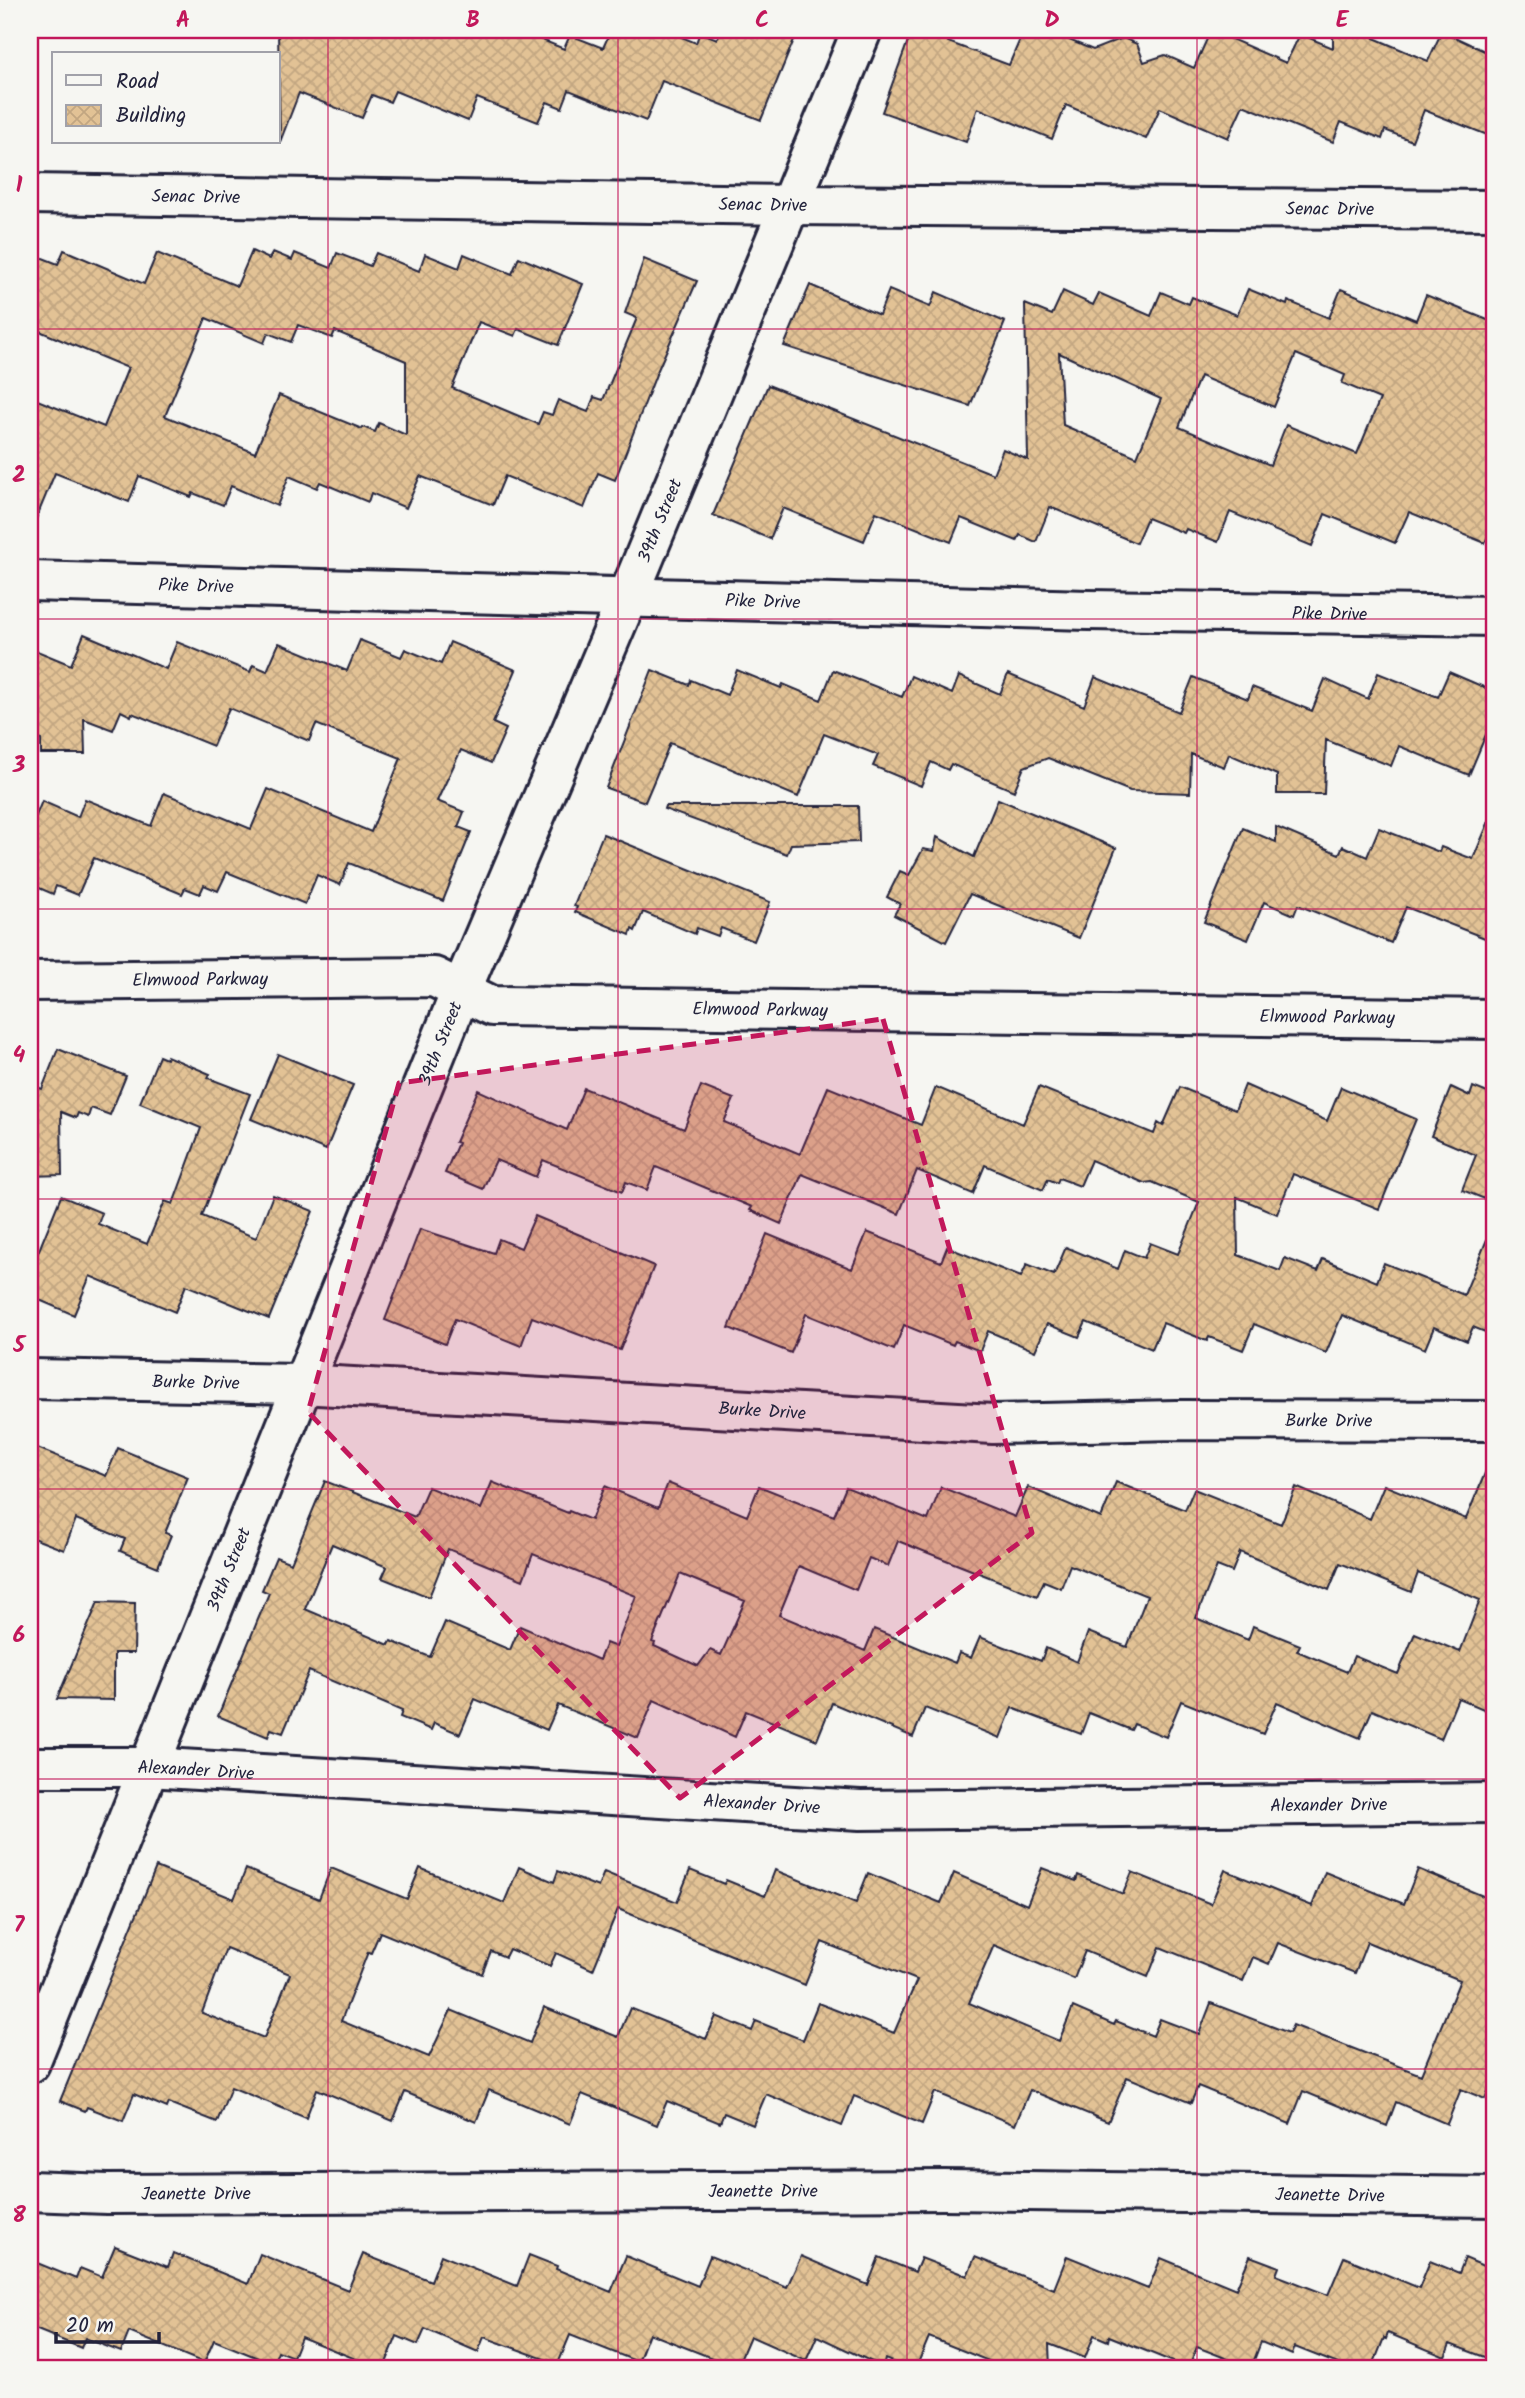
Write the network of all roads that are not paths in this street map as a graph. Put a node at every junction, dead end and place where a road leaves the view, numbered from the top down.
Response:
1 (862, 30) edge
2 (30, 194) edge
3 (790, 205) junction
4 (1495, 210) edge
5 (30, 581) edge
6 (628, 597) junction
7 (1495, 617) edge
8 (30, 981) edge
9 (460, 991) junction
10 (1495, 1019) edge
11 (30, 1379) edge
12 (301, 1384) junction
13 (1495, 1421) edge
14 (30, 1767) edge
15 (148, 1767) junction
16 (1495, 1803) edge
17 (30, 2063) edge
18 (30, 2191) edge
19 (1495, 2197) edge

1 - 3 street, 39th Street
2 - 3 street, Senac Drive
3 - 4 street, Senac Drive
3 - 6 street, 39th Street
5 - 6 street, Pike Drive
6 - 7 street, Pike Drive
6 - 9 street, 39th Street
8 - 9 street, Elmwood Parkway
9 - 10 street, Elmwood Parkway
9 - 12 street, 39th Street
11 - 12 street, Burke Drive
12 - 13 street, Burke Drive
12 - 15 street, 39th Street
14 - 15 street, Alexander Drive
15 - 16 street, Alexander Drive
15 - 17 street, 39th Street
18 - 19 street, Jeanette Drive

